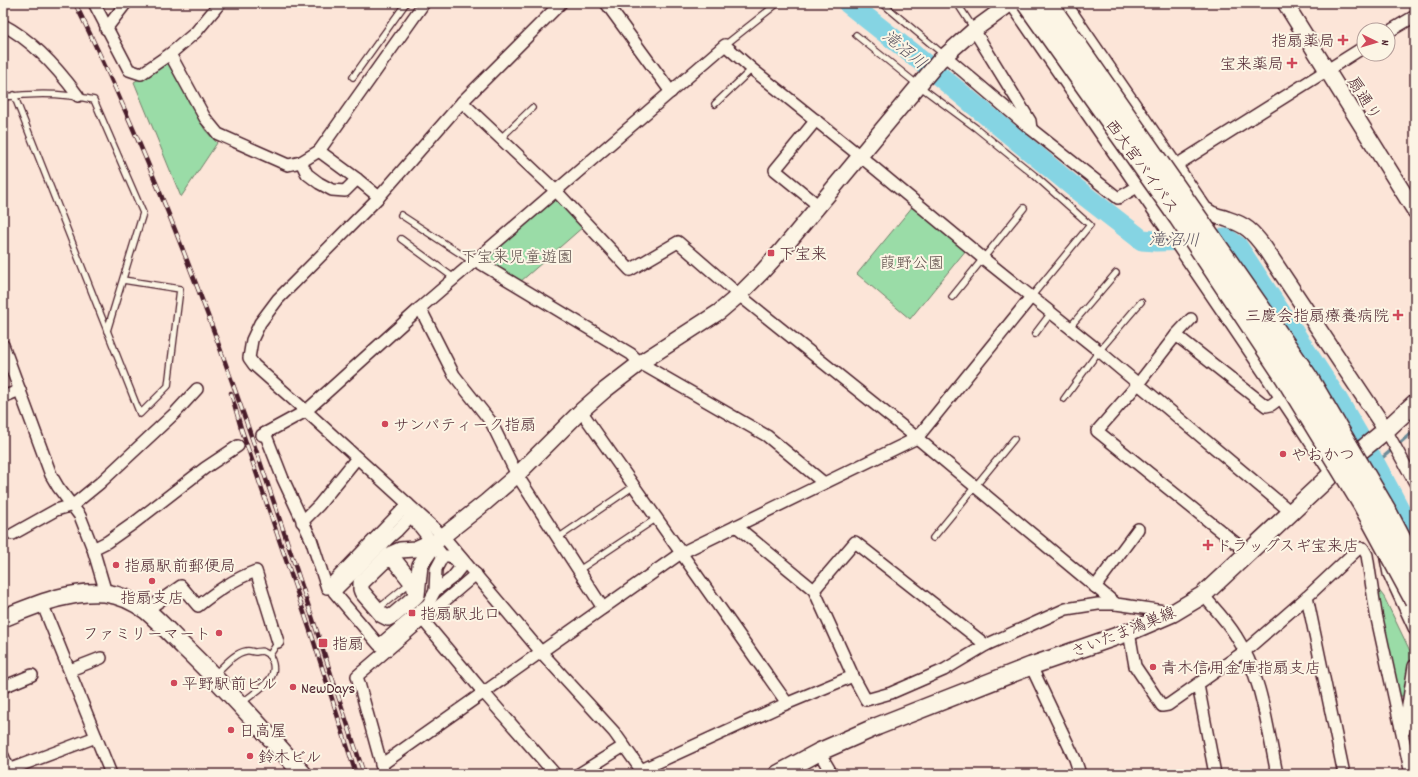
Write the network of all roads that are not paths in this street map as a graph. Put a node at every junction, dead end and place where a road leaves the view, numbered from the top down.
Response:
1 (94, 3) edge
2 (126, 3) edge
3 (220, 3) edge
4 (406, 3) edge
5 (561, 3) edge
6 (606, 3) edge
7 (778, 3) edge
8 (882, 3) edge
9 (957, 3) edge
10 (1012, 3) edge
11 (1027, 3) edge
12 (1047, 3) edge
13 (1063, 3) edge
14 (1285, 3) edge
15 (422, 4) edge
16 (1415, 16) edge
17 (3, 24) edge
18 (1396, 27) edge
19 (106, 29) junction
20 (974, 30) junction
21 (856, 35) dead end
22 (725, 45) junction
23 (1356, 52) edge
24 (170, 54) junction
25 (942, 58) junction
26 (752, 70) junction
27 (1326, 70) junction
28 (353, 77) dead end
29 (920, 82) junction
30 (671, 92) junction
31 (14, 96) junction
32 (78, 96) junction
33 (3, 97) edge
34 (462, 102) junction
35 (715, 104) dead end
36 (532, 108) dead end
37 (816, 120) junction
38 (1031, 129) junction
39 (501, 138) junction
40 (319, 151) junction
41 (860, 156) junction
42 (301, 162) junction
43 (1175, 166) junction
44 (357, 179) junction
45 (1139, 186) junction
46 (556, 191) junction
47 (379, 197) junction
48 (818, 206) junction
49 (1024, 208) dead end
50 (1415, 211) edge
51 (401, 215) dead end
52 (401, 239) dead end
53 (984, 259) junction
54 (474, 261) junction
55 (1116, 273) dead end
56 (454, 278) junction
57 (123, 280) junction
58 (739, 295) junction
59 (952, 297) dead end
60 (1031, 297) junction
61 (1141, 302) dead end
62 (420, 308) junction
63 (1050, 313) junction
64 (1191, 319) dead end
65 (1069, 328) junction
66 (107, 332) junction
67 (1035, 334) dead end
68 (1176, 335) junction
69 (3, 345) edge
70 (1099, 351) junction
71 (640, 363) junction
72 (1138, 384) junction
73 (197, 389) dead end
74 (20, 390) junction
75 (1283, 396) junction
76 (3, 397) edge
77 (1064, 399) dead end
78 (1415, 403) edge
79 (306, 411) junction
80 (581, 411) junction
81 (1383, 432) junction
82 (917, 438) junction
83 (1014, 439) dead end
84 (238, 446) dead end
85 (357, 458) junction
86 (1333, 473) junction
87 (517, 474) junction
88 (824, 483) junction
89 (1415, 483) edge
90 (634, 486) junction
91 (975, 486) junction
92 (73, 505) junction
93 (408, 509) junction
94 (1292, 513) junction
95 (657, 518) junction
96 (302, 522) junction
97 (736, 526) junction
98 (1138, 530) dead end
99 (13, 534) dead end
100 (558, 538) junction
101 (933, 538) dead end
102 (438, 540) junction
103 (93, 549) junction
104 (681, 553) junction
105 (1248, 553) junction
106 (443, 556) junction
107 (385, 560) junction
108 (461, 567) junction
109 (1415, 567) edge
110 (579, 570) junction
111 (474, 576) junction
112 (1096, 587) junction
113 (414, 588) junction
114 (814, 590) junction
115 (435, 591) junction
116 (106, 593) junction
117 (1203, 594) junction
118 (1307, 597) junction
119 (1415, 600) edge
120 (42, 603) junction
121 (1116, 604) junction
122 (603, 608) junction
123 (147, 612) junction
124 (1173, 613) junction
125 (3, 618) edge
126 (423, 620) junction
127 (1415, 630) edge
128 (1129, 632) junction
129 (278, 642) joint
130 (986, 646) junction
131 (1245, 651) junction
132 (541, 652) junction
133 (269, 656) junction
134 (101, 658) dead end
135 (1031, 666) junction
136 (1414, 666) edge
137 (70, 670) junction
138 (32, 675) dead end
139 (213, 676) junction
140 (853, 676) junction
141 (1198, 685) junction
142 (3, 687) edge
143 (484, 693) junction
144 (787, 703) junction
145 (240, 704) junction
146 (96, 737) junction
147 (1403, 738) junction
148 (624, 746) junction
149 (819, 752) junction
150 (3, 756) edge
151 (383, 770) edge
152 (8, 772) edge
153 (643, 772) edge
154 (111, 774) edge
155 (303, 774) edge
156 (555, 774) edge
157 (579, 774) edge
158 (778, 774) edge
159 (832, 774) edge
160 (1080, 774) edge
161 (1214, 774) edge
162 (1277, 774) edge
163 (1344, 774) edge
164 (1411, 774) edge

1 - 19 street
2 - 19 street
3 - 24 street
4 - 28 lane
5 - 34 street
6 - 30 street
7 - 22 lane
8 - 25 lane
9 - 20 lane
10 - 20 street
10 - 45 street
11 - 119 highway, 西大宮バイパス, bridge
12 - 109 highway, 西大宮バイパス, bridge
13 - 43 street
14 - 27 street, 扇通り
15 - 40 street
16 - 18 street
17 - 32 street
19 - 24 street
20 - 25 street
20 - 38 street
21 - 29 lane
22 - 26 street
22 - 30 street
23 - 27 street
24 - 42 street
25 - 29 street
25 - 38 street
26 - 35 lane
26 - 37 street
27 - 43 street
27 - 50 street, 扇通り
29 - 41 street
29 - 60 lane
30 - 46 street
31 - 32 lane
31 - 33 lane
31 - 66 lane
32 - 57 lane
34 - 39 street
34 - 47 street
36 - 39 lane
37 - 41 street
37 - 48 street
38 - 45 street
39 - 46 street
40 - 42 street
40 - 44 street
41 - 48 street
41 - 53 street
42 - 44 street
43 - 81 street
44 - 47 street
45 - 75 street
46 - 54 street
46 - 58 street
47 - 79 street
48 - 58 street
49 - 53 lane
51 - 54 lane
52 - 56 lane
53 - 59 lane
53 - 60 street
54 - 56 street
54 - 71 street
55 - 65 lane
56 - 62 street
57 - 66 lane
57 - 66 lane
58 - 71 street
58 - 82 street
60 - 63 street
60 - 82 street
61 - 70 lane
62 - 79 street
62 - 87 street
63 - 65 street
63 - 67 lane
64 - 68 street
65 - 70 street
68 - 72 street
68 - 75 street
69 - 74 street
70 - 72 street
70 - 77 lane
71 - 80 street
71 - 88 street
72 - 94 street
72 - 105 street
73 - 92 street
74 - 76 street
74 - 92 street
75 - 86 street
78 - 81 main road, さいたま鴻巣線
79 - 85 street
79 - 96 street
80 - 87 street
80 - 90 street
81 - 86 main road, さいたま鴻巣線
81 - 89 street
82 - 88 street
82 - 91 street
83 - 91 lane
84 - 103 street
85 - 93 street
85 - 96 street
86 - 94 main road, さいたま鴻巣線
86 - 127 street
87 - 100 street
87 - 102 street
88 - 97 street
90 - 95 street
90 - 100 lane
91 - 101 lane
91 - 112 street
92 - 99 street
92 - 103 street
93 - 96 street
93 - 102 street
93 - 115 street
94 - 105 main road, さいたま鴻巣線
95 - 104 street
95 - 110 lane
97 - 104 street
97 - 114 street
98 - 112 street
100 - 110 street
102 - 106 street
102 - 107 street
102 - 111 street
102 - 113 street
103 - 116 street
104 - 122 street
104 - 144 street
105 - 117 main road, さいたま鴻巣線
106 - 108 street
106 - 115 street
107 - 113 street
107 - 113 street
108 - 111 street
108 - 115 street
110 - 122 street
111 - 126 street
111 - 132 street
112 - 121 street
114 - 130 street
114 - 140 street
116 - 120 main road
116 - 123 main road
117 - 124 main road, さいたま鴻巣線
117 - 131 street
118 - 131 street
118 - 147 street
118 - 163 street
120 - 125 main road
120 - 137 street
121 - 124 street
121 - 130 street
122 - 132 street
123 - 129 street
123 - 139 main road
124 - 128 main road, さいたま鴻巣線
126 - 143 street
126 - 151 street
128 - 135 main road, さいたま鴻巣線
128 - 141 street
129 - 133 lane
130 - 140 street
131 - 141 street
131 - 162 street
132 - 143 street
132 - 148 street
133 - 139 lane
133 - 145 lane
134 - 137 street
135 - 149 main road, さいたま鴻巣線
135 - 160 street
136 - 147 street
137 - 146 street
138 - 142 street
139 - 145 main road
140 - 144 street
141 - 161 street
143 - 151 street
143 - 156 street
144 - 153 street
145 - 155 main road
146 - 152 street
146 - 154 street
147 - 164 street
148 - 153 street
148 - 157 street
149 - 158 main road, さいたま鴻巣線
149 - 159 street
150 - 152 street

